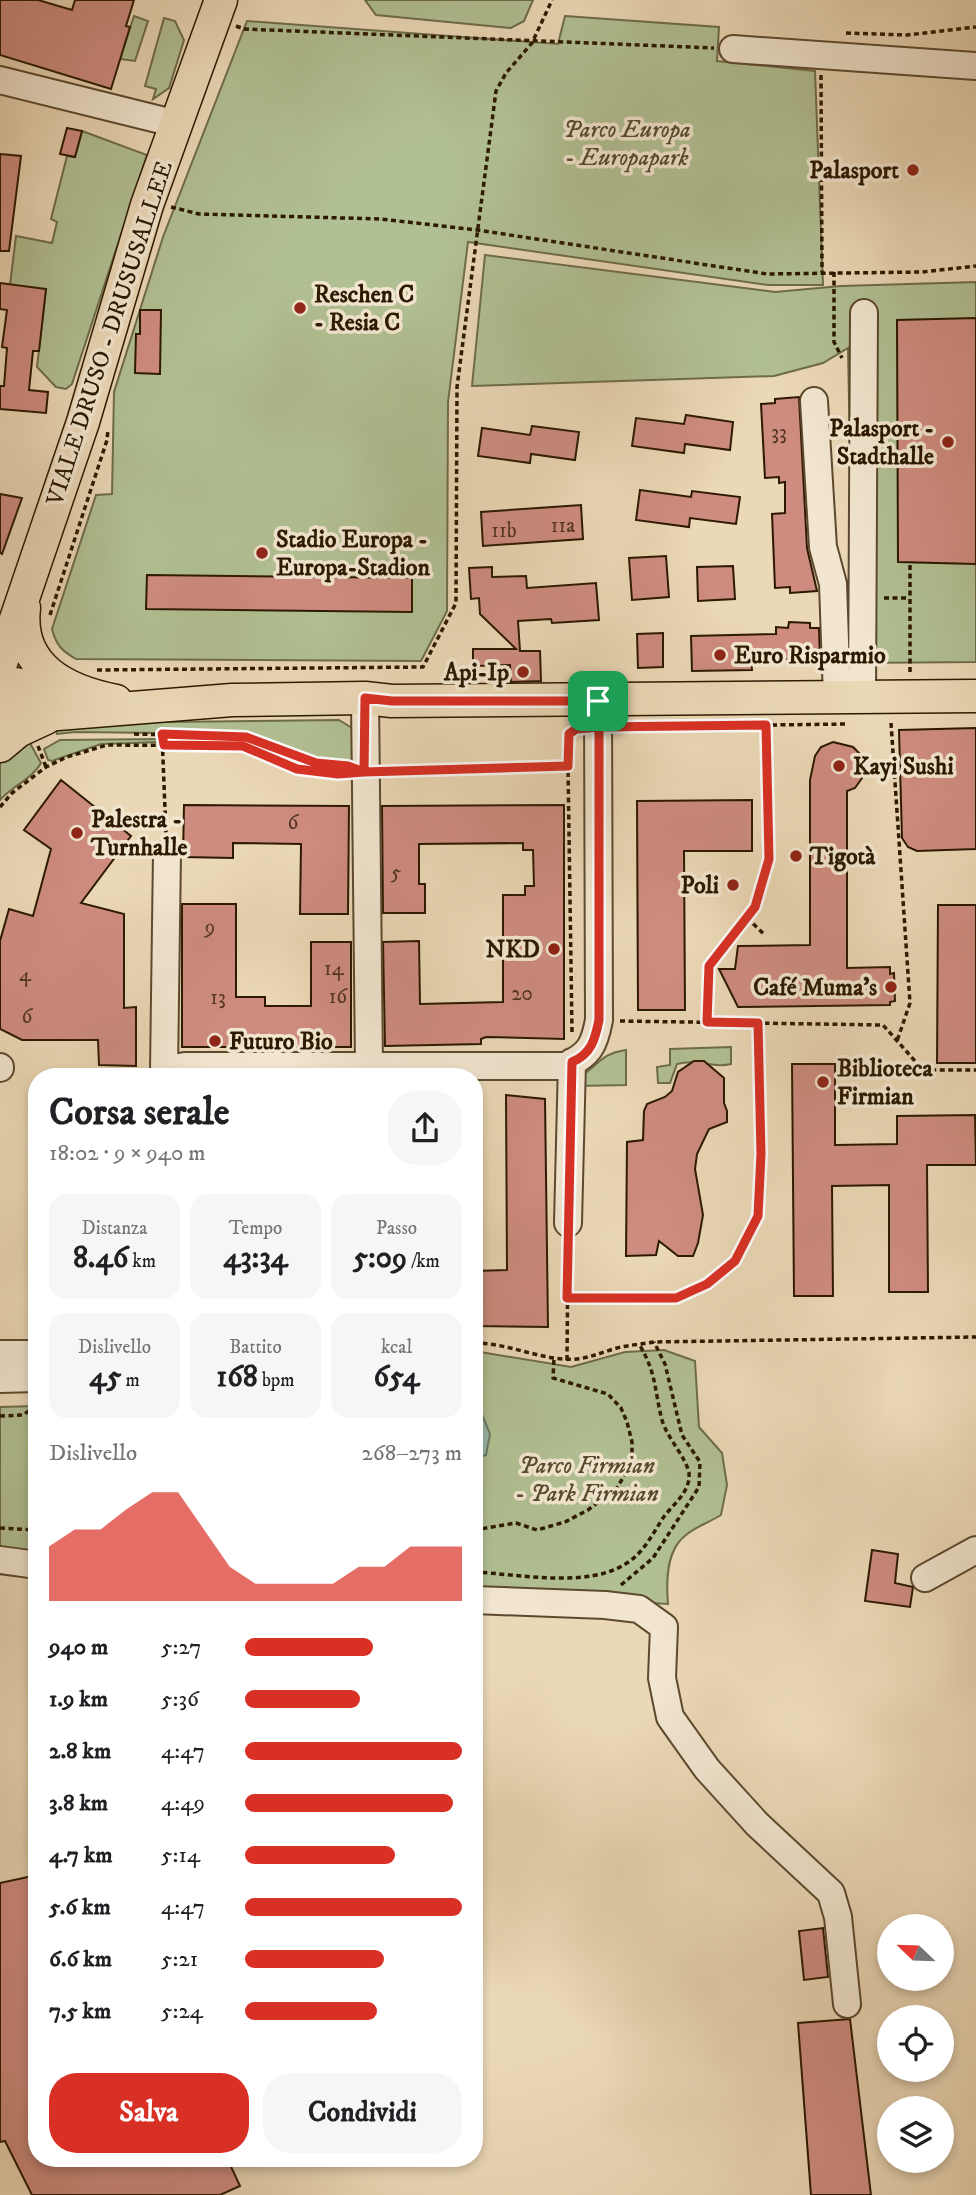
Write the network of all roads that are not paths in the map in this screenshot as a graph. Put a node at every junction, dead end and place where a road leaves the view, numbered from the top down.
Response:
1 (217, 12) edge
2 (726, 49) road end
3 (976, 66) edge
4 (0, 80) edge
5 (177, 124) junction
6 (864, 313) dead end
7 (814, 401) dead end
8 (26, 589) junction
9 (0, 666) edge
10 (0, 686) edge
11 (976, 696) edge
12 (365, 698) junction
13 (0, 707) edge
14 (852, 707) junction
15 (75, 711) junction
16 (599, 714) junction
17 (153, 716) junction
18 (0, 746) edge
19 (167, 853) road end
20 (564, 1063) junction
21 (369, 1065) junction
22 (164, 1068) edge
23 (179, 1068) edge
24 (568, 1223) road end
25 (0, 1354) edge
26 (28, 1354) edge
27 (28, 1378) edge
28 (0, 1379) edge
29 (976, 1550) edge
30 (0, 1560) edge
31 (28, 1564) edge
32 (925, 1578) dead end
33 (483, 1600) edge
34 (847, 2004) dead end

1 - 5 main road, VIALE DRUSO - DRUSUSALLEE
2 - 3 street
4 - 5 street
5 - 8 main road, VIALE DRUSO - DRUSUSALLEE
6 - 14 street
7 - 14 street
8 - 9 main road, VIALE DRUSO - DRUSUSALLEE
8 - 17 main road
10 - 17 main road
11 - 14 main road
12 - 16 main road
12 - 17 main road
12 - 21 street
13 - 15 main road
14 - 16 main road
15 - 17 main road
15 - 18 main road
16 - 20 street
19 - 22 street
20 - 21 street
20 - 24 street
21 - 23 street
25 - 26 street
27 - 28 street
29 - 32 street
30 - 31 street
33 - 34 street

